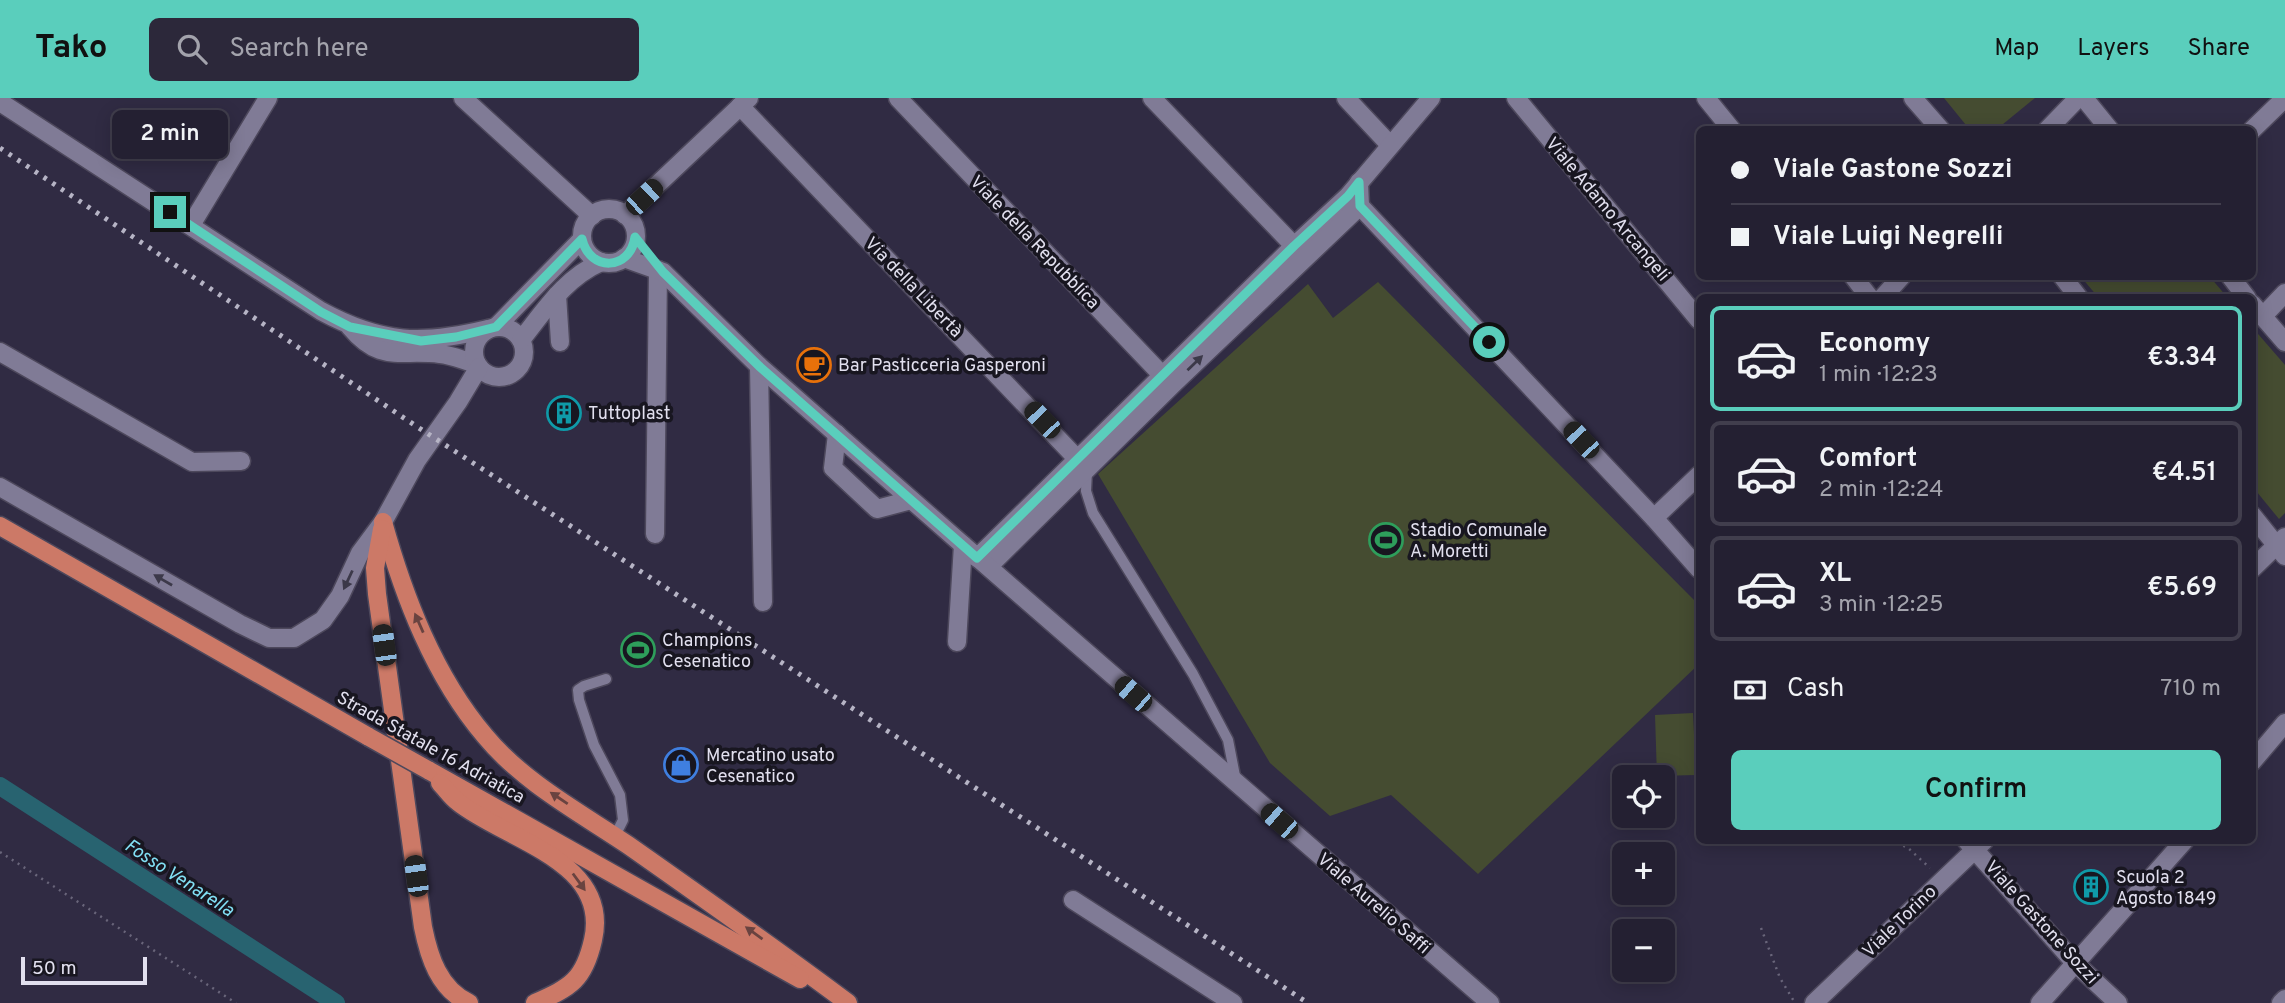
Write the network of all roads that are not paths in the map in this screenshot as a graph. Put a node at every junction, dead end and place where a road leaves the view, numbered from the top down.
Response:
1 (268, 98) edge
2 (463, 98) edge
3 (898, 98) edge
4 (1152, 98) edge
5 (1346, 98) edge
6 (1431, 98) edge
7 (1516, 98) edge
8 (1706, 98) edge
9 (1913, 98) edge
10 (2078, 98) edge
11 (2084, 98) edge
12 (2284, 98) edge
13 (0, 102) edge
14 (744, 102) edge
15 (1729, 126) edge
16 (1938, 126) edge
17 (2051, 126) edge
18 (2107, 126) edge
19 (2256, 126) edge
20 (1390, 145) junction
21 (1359, 182) junction
22 (1360, 206) junction
23 (625, 215) junction
24 (592, 216) junction
25 (191, 225) junction
26 (635, 237) junction
27 (582, 239) junction
28 (1299, 252) junction
29 (624, 258) junction
30 (601, 262) junction
31 (661, 271) junction
32 (1856, 280) edge
33 (1898, 280) edge
34 (2065, 280) edge
35 (2233, 280) edge
36 (2285, 293) edge
37 (1867, 294) edge
38 (1886, 294) edge
39 (2076, 294) edge
40 (2244, 294) edge
41 (557, 295) junction
42 (2257, 310) edge
43 (1696, 316) edge
44 (350, 327) junction
45 (492, 328) junction
46 (521, 340) junction
47 (560, 342) dead end
48 (2285, 342) edge
49 (0, 352) edge
50 (478, 366) junction
51 (759, 366) junction
52 (496, 377) junction
53 (1168, 379) junction
54 (458, 402) junction
55 (837, 435) junction
56 (241, 461) dead end
57 (1084, 465) junction
58 (1696, 478) edge
59 (0, 487) edge
60 (911, 500) junction
61 (1654, 518) junction
62 (2256, 519) edge
63 (383, 522) junction
64 (0, 526) edge
65 (655, 534) dead end
66 (962, 545) junction
67 (2282, 546) edge
68 (983, 562) junction
69 (1696, 566) edge
70 (2256, 566) edge
71 (763, 602) dead end
72 (957, 642) dead end
73 (606, 679) dead end
74 (2285, 723) edge
75 (2256, 757) edge
76 (428, 770) junction
77 (1237, 785) junction
78 (615, 836) junction
79 (1975, 844) edge
80 (1977, 844) edge
81 (2181, 844) edge
82 (1073, 900) dead end
83 (2075, 963) junction
84 (2285, 999) edge
85 (470, 1002) edge
86 (535, 1003) edge
87 (842, 1003) edge
88 (848, 1003) edge
89 (1233, 1003) edge
90 (1490, 1003) edge
91 (1814, 1003) edge
92 (2039, 1003) edge
93 (2118, 1003) edge
94 (2281, 1003) edge

1 - 25 street
2 - 24 street
3 - 53 street, Viale della Repubblica
4 - 28 street
5 - 20 street
6 - 20 street
7 - 43 street, Viale Adamo Arcangeli
8 - 15 street
9 - 16 street
10 - 17 street
11 - 18 street
12 - 19 street
13 - 25 street
14 - 23 street
14 - 57 street, Via della Libertà
20 - 21 street
21 - 22 street
21 - 28 street
22 - 28 street
22 - 61 street
23 - 24 street
23 - 26 street
24 - 27 street
25 - 44 street
26 - 29 street
26 - 31 street
27 - 30 street
27 - 45 street
28 - 53 street
29 - 30 street
29 - 31 street, Viale Aurelio Saffi
30 - 41 street
31 - 51 street, Viale Aurelio Saffi
31 - 65 street
32 - 37 street
33 - 38 street
34 - 39 street
35 - 40 street
36 - 42 street
41 - 46 street
41 - 47 street
42 - 48 street
44 - 45 street
44 - 50 street
45 - 46 street
45 - 50 street
46 - 52 street
49 - 56 street
50 - 52 street
50 - 54 street
51 - 55 street, Viale Aurelio Saffi
51 - 71 street
52 - 54 street
53 - 57 street
54 - 63 street
55 - 60 street, Viale Aurelio Saffi
55 - 60 street
57 - 68 street
57 - 77 lane
58 - 61 street
63 -> 59 street
60 - 66 street, Viale Aurelio Saffi
61 - 69 street
62 - 67 street
78 -> 63 main road
63 - 85 main road
64 - 76 main road, Strada Statale 16 Adriatica, bridge
66 - 68 street, Viale Aurelio Saffi
66 - 72 street
67 - 70 street
68 - 77 street, Viale Aurelio Saffi
73 - 78 lane
74 - 75 street
76 -> 86 main road
76 - 87 main road, Strada Statale 16 Adriatica
77 - 90 street, Viale Aurelio Saffi
88 -> 78 main road
79 - 91 street, Viale Torino
80 - 83 street, Viale Gastone Sozzi
81 - 83 street
82 - 89 street
83 - 92 street
83 - 93 street, Viale Gastone Sozzi
84 - 94 street

